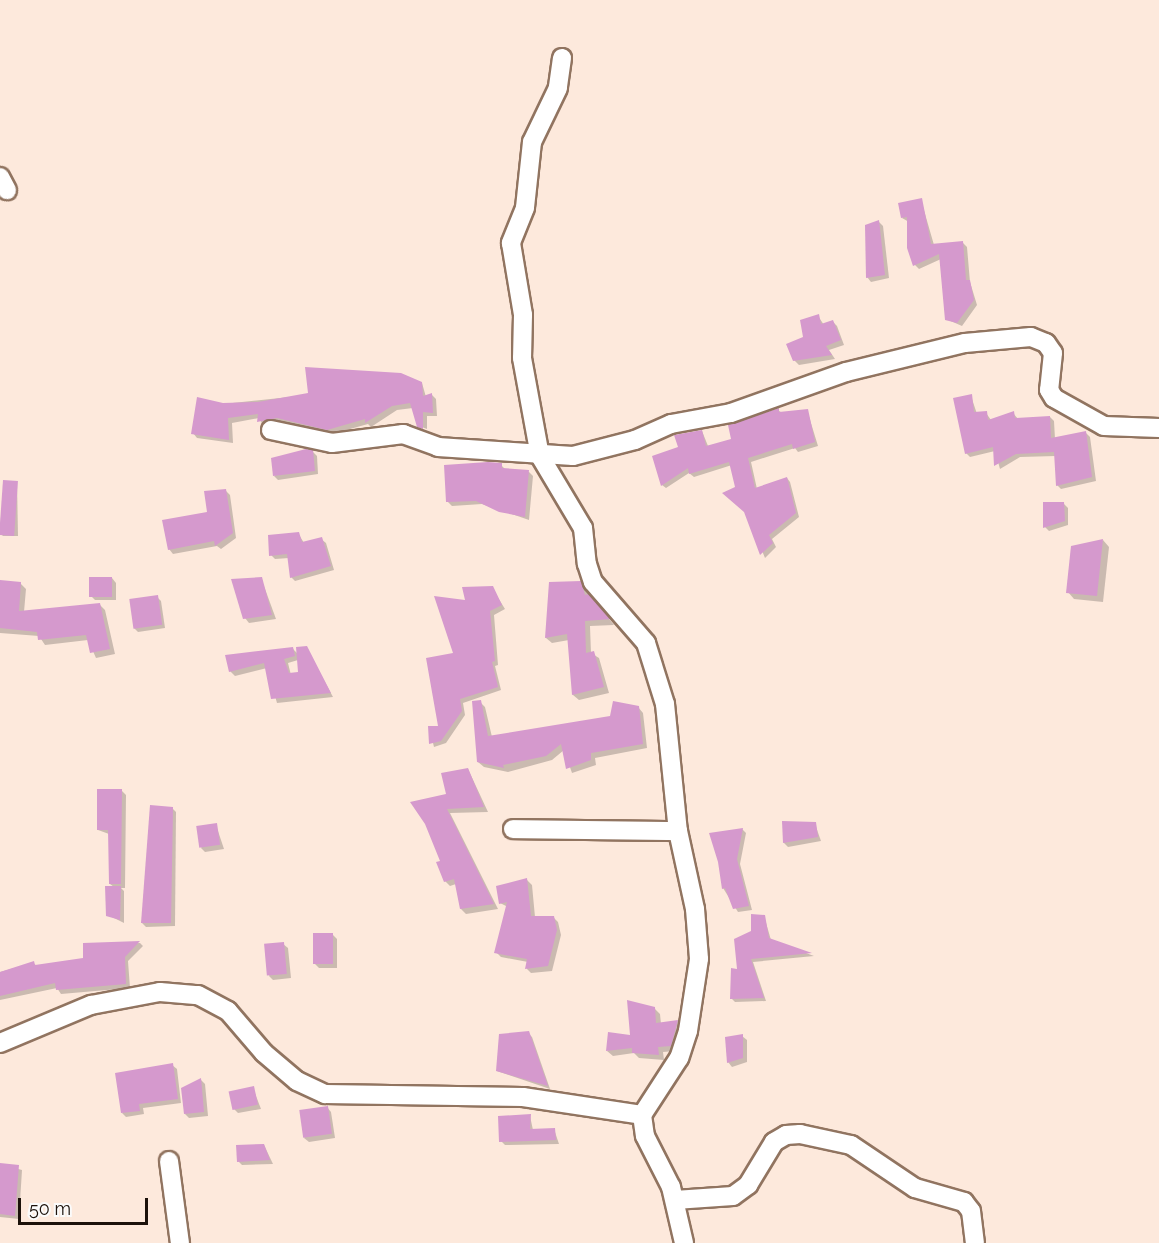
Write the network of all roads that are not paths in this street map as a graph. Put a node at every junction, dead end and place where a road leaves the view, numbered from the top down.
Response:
1 (561, 58) dead end
2 (1159, 428) edge
3 (271, 430) dead end
4 (540, 456) junction
5 (513, 829) dead end
6 (678, 831) junction
7 (0, 1043) edge
8 (642, 1115) junction
9 (169, 1161) dead end
10 (675, 1200) junction
11 (180, 1243) edge
12 (684, 1243) edge
13 (975, 1243) edge

1 - 4 street
2 - 4 street
3 - 4 street
4 - 6 street
5 - 6 street
6 - 8 street
7 - 8 street
8 - 10 street
9 - 11 street
10 - 12 street
10 - 13 street

